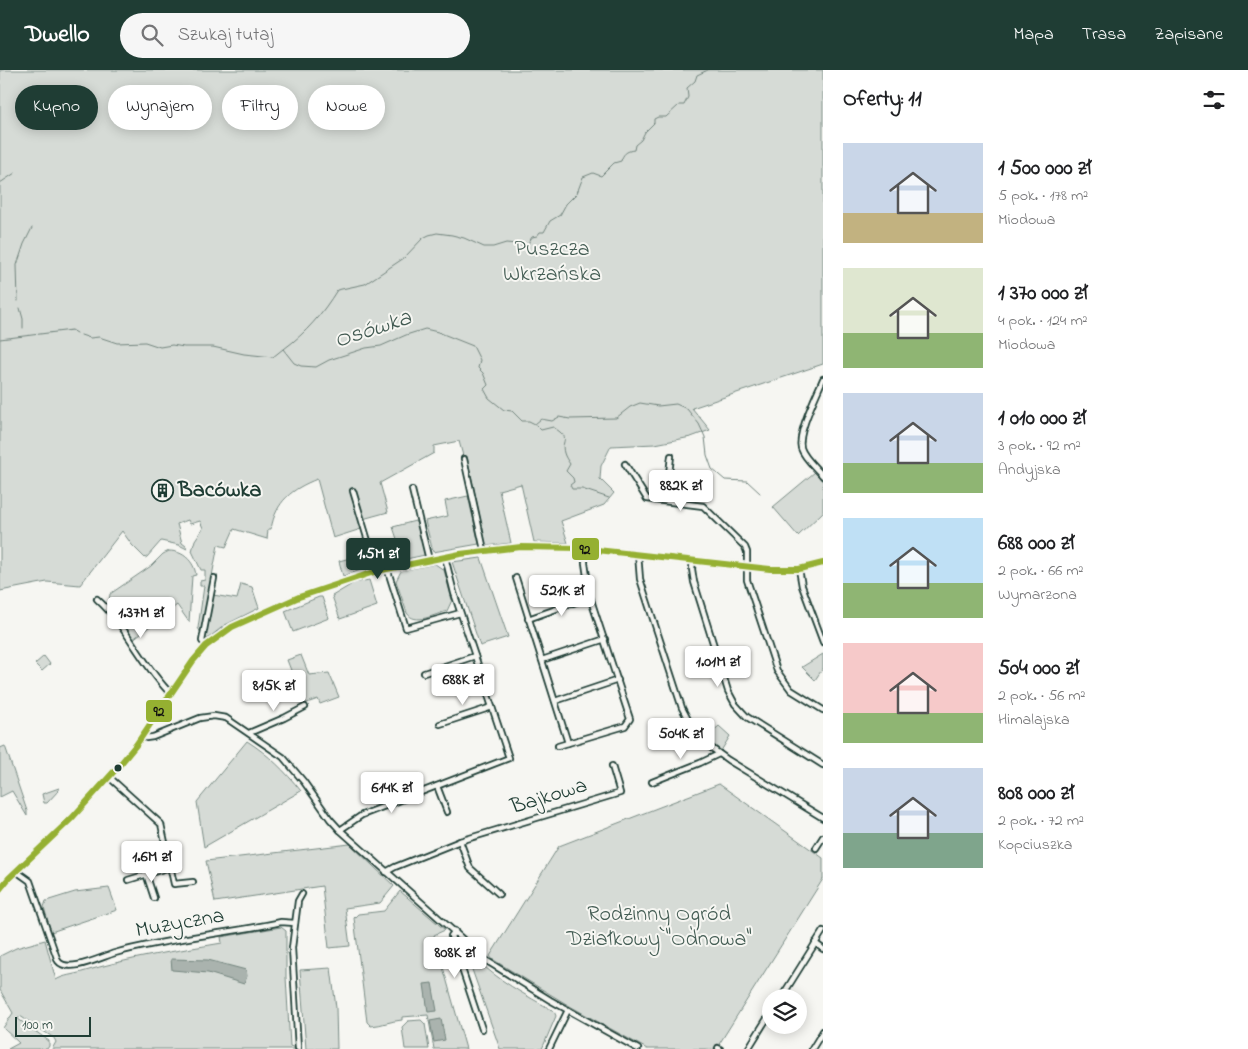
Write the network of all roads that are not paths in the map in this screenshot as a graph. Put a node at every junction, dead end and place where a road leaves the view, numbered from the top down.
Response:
1 (823, 380) edge
2 (671, 456) dead end
3 (464, 459) dead end
4 (625, 464) dead end
5 (823, 476) edge
6 (412, 490) dead end
7 (353, 491) dead end
8 (362, 497) dead end
9 (355, 499) junction
10 (666, 501) junction
11 (585, 548) junction
12 (484, 550) junction
13 (638, 554) junction
14 (445, 557) junction
15 (430, 560) junction
16 (693, 560) junction
17 (823, 563) edge
18 (747, 566) junction
19 (387, 568) junction
20 (798, 568) junction
21 (377, 570) junction
22 (214, 578) dead end
23 (516, 578) dead end
24 (590, 597) junction
25 (97, 599) dead end
26 (460, 612) junction
27 (528, 618) junction
28 (605, 639) junction
29 (823, 642) edge
30 (206, 646) junction
31 (475, 656) junction
32 (542, 660) junction
33 (424, 673) dead end
34 (618, 680) junction
35 (171, 694) junction
36 (555, 701) junction
37 (305, 707) dead end
38 (492, 707) junction
39 (823, 710) edge
40 (440, 724) dead end
41 (249, 733) junction
42 (142, 736) junction
43 (568, 742) junction
44 (558, 746) dead end
45 (718, 754) junction
46 (823, 765) edge
47 (612, 766) dead end
48 (109, 768) dead end
49 (111, 775) junction
50 (652, 782) dead end
51 (437, 786) junction
52 (447, 812) dead end
53 (823, 818) edge
54 (340, 830) junction
55 (823, 837) edge
56 (460, 841) junction
57 (137, 846) dead end
58 (816, 848) dead end
59 (170, 867) junction
60 (16, 871) junction
61 (386, 872) junction
62 (147, 874) junction
63 (128, 880) dead end
64 (192, 882) dead end
65 (0, 889) edge
66 (302, 894) dead end
67 (498, 894) dead end
68 (154, 898) dead end
69 (295, 923) junction
70 (823, 931) edge
71 (455, 932) junction
72 (815, 943) junction
73 (823, 949) edge
74 (786, 989) edge
75 (568, 1010) junction
76 (762, 1026) edge
77 (482, 1030) dead end
78 (823, 1031) edge
79 (298, 1048) edge
80 (549, 1049) edge
81 (638, 1049) edge
82 (748, 1049) edge
83 (812, 1049) edge

1 - 5 street
2 - 10 street
3 - 12 street
4 - 10 street
6 - 15 street
7 - 9 street
8 - 9 street
9 - 21 street
10 - 18 street
11 - 12 street
11 - 13 street
11 - 24 street
12 - 14 street
13 - 16 street
13 - 45 street
14 - 15 street
14 - 26 street
15 - 19 street
16 - 18 street
16 - 46 street
17 - 20 street
18 - 20 street
18 - 39 street
19 - 21 street
19 - 26 street
20 - 29 street
21 - 30 street
22 - 30 street
23 - 27 street
24 - 27 street
24 - 28 street
25 - 35 street
26 - 31 street
27 - 32 street
28 - 32 street
28 - 34 street
30 - 35 street
31 - 33 street
31 - 38 street
32 - 36 street
34 - 36 street
34 - 43 street
35 - 42 street
36 - 43 street
37 - 41 street
38 - 40 street
38 - 51 street
41 - 42 street
41 - 54 street
42 - 49 street
43 - 44 street
45 - 50 street
45 - 53 street
47 - 56 street, Bajkowa
48 - 49 street
49 - 59 street
49 - 60 street
51 - 52 street
51 - 54 street
54 - 61 street
55 - 58 street
56 - 61 street, Bajkowa
56 - 67 street
57 - 62 street
59 - 62 street
59 - 64 street
60 - 65 street
60 - 69 street, Muzyczna
61 - 71 street
62 - 63 street
62 - 68 street
66 - 69 street
69 - 79 street
70 - 72 street
71 - 75 street
71 - 77 street
72 - 73 street
72 - 74 street
75 - 80 street
75 - 81 street
76 - 82 street
78 - 83 street

